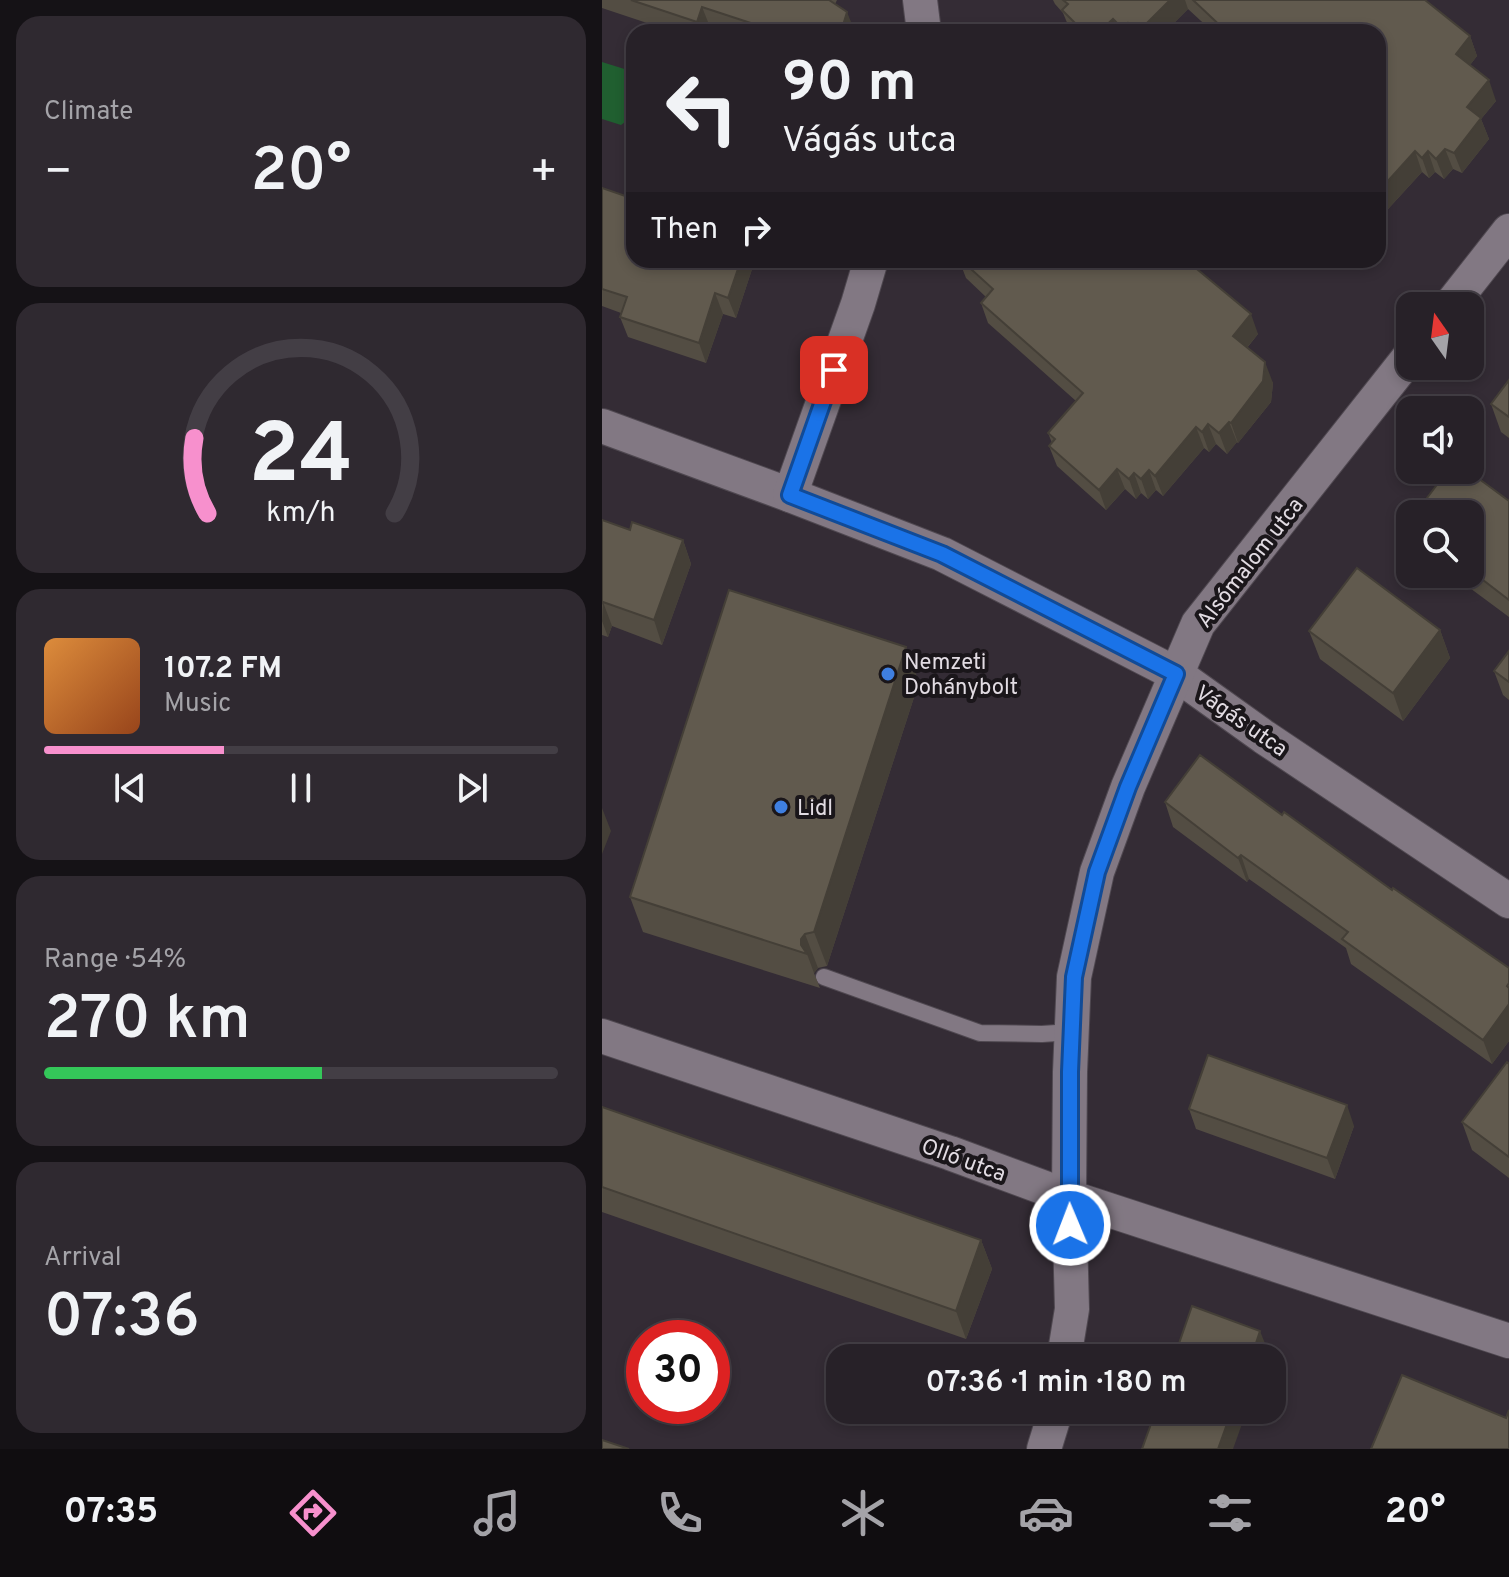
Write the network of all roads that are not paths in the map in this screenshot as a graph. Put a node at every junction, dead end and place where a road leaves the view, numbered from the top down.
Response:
1 (920, 0) edge
2 (923, 24) edge
3 (1509, 231) edge
4 (869, 268) edge
5 (1461, 292) edge
6 (1396, 374) edge
7 (602, 426) edge
8 (790, 495) junction
9 (1176, 674) junction
10 (1509, 901) edge
11 (824, 977) dead end
12 (1071, 1032) junction
13 (602, 1036) edge
14 (1069, 1197) junction
15 (1509, 1341) edge
16 (1066, 1344) edge
17 (1052, 1424) edge
18 (1044, 1449) edge

1 - 2 street
3 - 5 street
4 - 8 street
6 - 9 street, Alsómalom utca
7 - 8 street, Vágás utca
8 - 9 street, Vágás utca
9 - 10 street, Vágás utca
9 - 12 street, Alsómalom utca
11 - 12 lane
12 - 14 street, Alsómalom utca
13 - 14 street, Olló utca
14 - 15 street, Olló utca
14 - 16 street, Alsómalom utca
17 - 18 street

